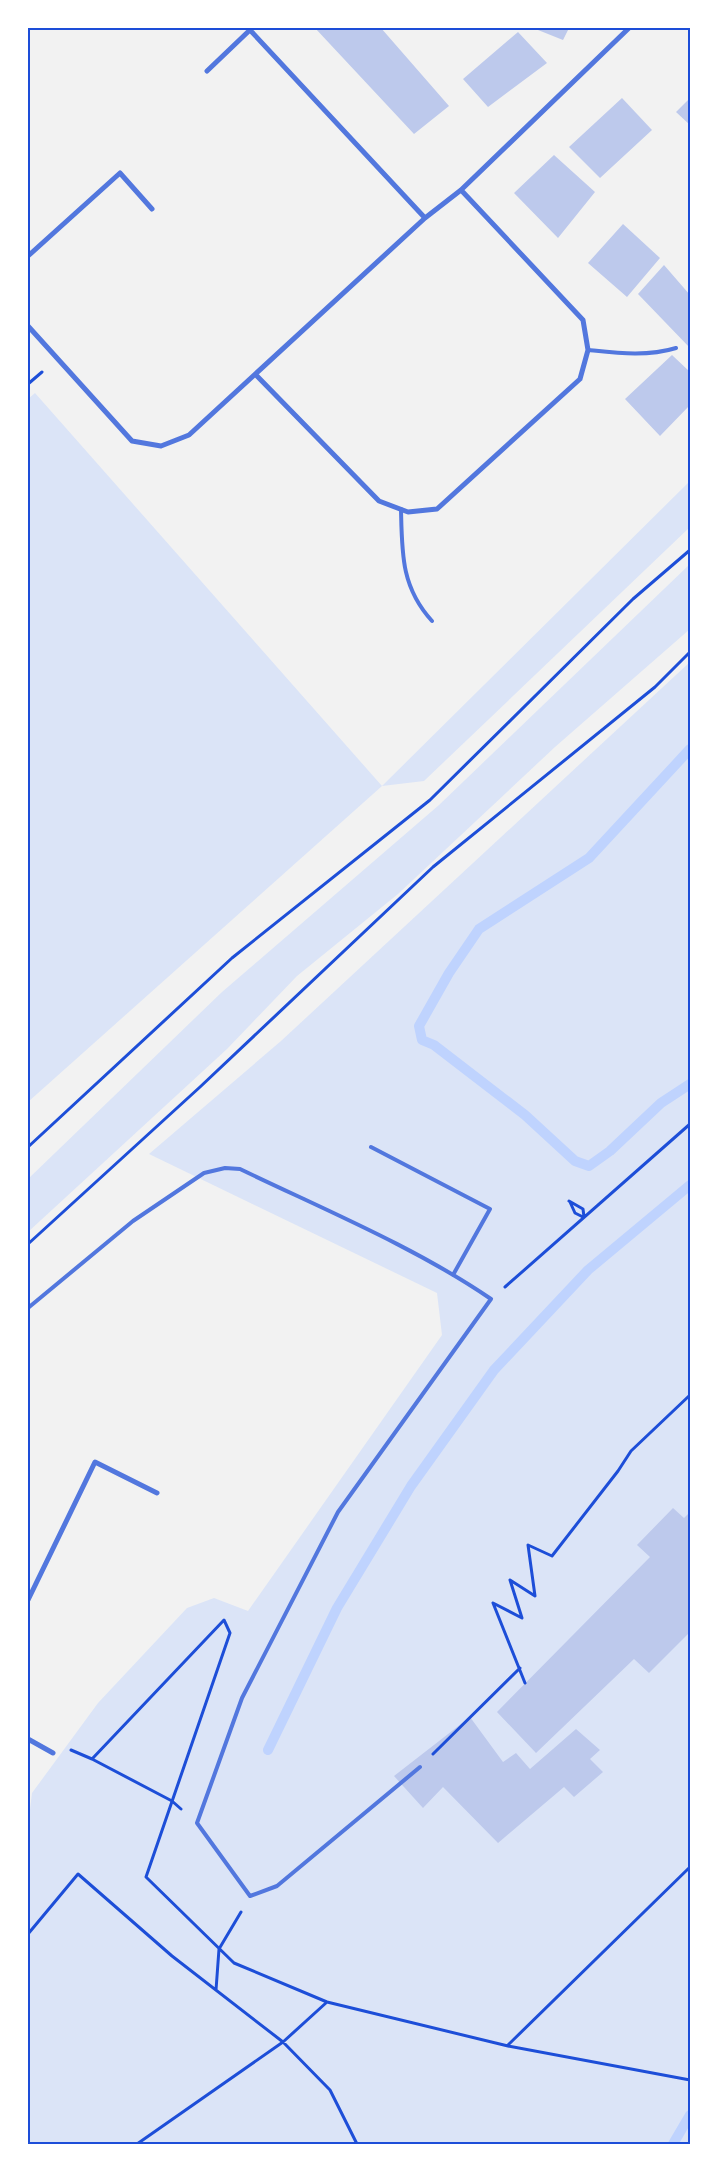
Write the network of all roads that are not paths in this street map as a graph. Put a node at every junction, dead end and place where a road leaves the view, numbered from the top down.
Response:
1 (629, 28) edge
2 (251, 29) edge
3 (207, 70) dead end
4 (461, 190) junction
5 (152, 209) dead end
6 (425, 218) junction
7 (28, 256) edge
8 (28, 326) edge
9 (676, 348) dead end
10 (588, 350) junction
11 (256, 375) junction
12 (401, 509) junction
13 (432, 621) dead end
14 (372, 1147) dead end
15 (453, 1275) junction
16 (28, 1308) edge
17 (157, 1493) dead end
18 (28, 1600) edge
19 (28, 1739) edge
20 (53, 1753) road end
21 (420, 1767) road end

1 - 4 street
2 - 3 street
2 - 6 street
4 - 6 street
4 - 10 street
5 - 7 street
6 - 11 street
8 - 11 street
9 - 10 lane
10 - 12 street
11 - 12 street
12 - 13 lane
14 - 15 lane
15 - 16 lane
15 - 21 lane
17 - 18 street
19 - 20 street

